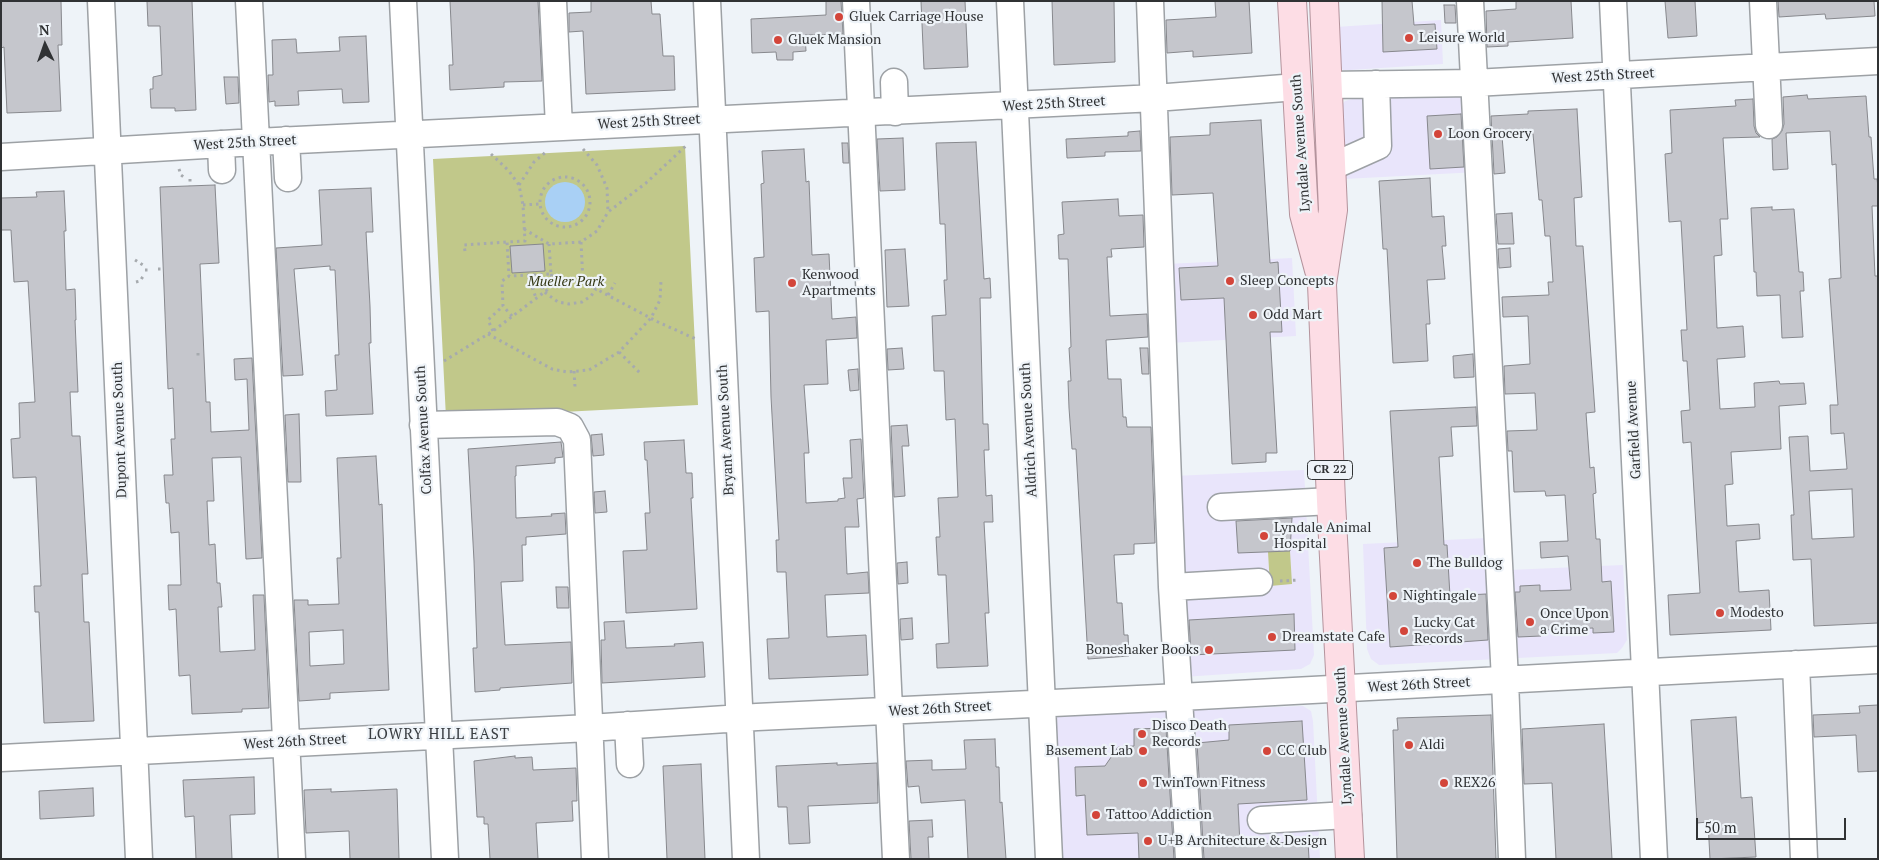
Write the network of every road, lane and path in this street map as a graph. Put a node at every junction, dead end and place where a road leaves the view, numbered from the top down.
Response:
1 (101, 1) edge
2 (249, 1) edge
3 (403, 1) edge
4 (553, 1) edge
5 (707, 1) edge
6 (856, 1) edge
7 (1010, 1) edge
8 (1150, 1) edge
9 (1292, 1) edge
10 (1324, 1) edge
11 (1470, 1) edge
12 (1613, 1) edge
13 (1763, 1) edge
14 (1878, 60) edge
15 (1766, 68) junction
16 (1617, 75) junction
17 (894, 82) dead end
18 (1474, 83) junction
19 (1376, 84) junction
20 (1328, 85) junction
21 (1297, 87) junction
22 (1155, 98) junction
23 (1015, 106) junction
24 (895, 112) junction
25 (862, 114) junction
26 (712, 119) junction
27 (1769, 125) dead end
28 (559, 127) junction
29 (409, 135) junction
30 (286, 140) junction
31 (256, 142) junction
32 (221, 144) junction
33 (688, 144) dead end
34 (583, 149) dead end
35 (108, 151) junction
36 (546, 151) dead end
37 (490, 154) dead end
38 (1, 157) edge
39 (1331, 167) junction
40 (179, 169) dead end
41 (222, 170) dead end
42 (185, 178) dead end
43 (288, 178) dead end
44 (190, 179) dead end
45 (520, 185) junction
46 (190, 186) dead end
47 (540, 204) junction
48 (523, 205) junction
49 (608, 212) junction
50 (524, 229) junction
51 (508, 242) junction
52 (581, 242) junction
53 (549, 244) junction
54 (465, 251) dead end
55 (135, 260) dead end
56 (143, 265) dead end
57 (158, 269) dead end
58 (163, 269) dead end
59 (540, 274) junction
60 (551, 274) junction
61 (144, 275) dead end
62 (528, 275) junction
63 (509, 276) junction
64 (661, 280) dead end
65 (136, 282) dead end
66 (583, 282) junction
67 (615, 283) dead end
68 (555, 284) junction
69 (1322, 284) junction
70 (596, 289) junction
71 (543, 291) junction
72 (608, 295) junction
73 (536, 298) junction
74 (503, 306) junction
75 (512, 316) junction
76 (651, 318) junction
77 (493, 331) junction
78 (488, 334) junction
79 (698, 340) dead end
80 (619, 352) junction
81 (198, 353) dead end
82 (198, 358) dead end
83 (441, 363) dead end
84 (574, 372) junction
85 (641, 374) dead end
86 (575, 386) dead end
87 (423, 425) junction
88 (1331, 501) junction
89 (1221, 507) dead end
90 (1259, 582) dead end
91 (1172, 587) junction
92 (1878, 660) edge
93 (1796, 664) junction
94 (1646, 673) junction
95 (1505, 680) junction
96 (1342, 689) junction
97 (1180, 697) junction
98 (1042, 704) junction
99 (890, 712) junction
100 (740, 718) junction
101 (628, 725) junction
102 (588, 728) junction
103 (440, 735) junction
104 (287, 743) junction
105 (134, 751) junction
106 (1, 758) edge
107 (630, 764) dead end
108 (1348, 816) junction
109 (1261, 820) dead end
110 (139, 859) edge
111 (292, 859) edge
112 (444, 859) edge
113 (595, 859) edge
114 (746, 859) edge
115 (896, 859) edge
116 (1049, 859) edge
117 (1189, 859) edge
118 (1350, 859) edge
119 (1512, 859) edge
120 (1654, 859) edge
121 (1804, 859) edge

1 - 35 street, Dupont Avenue South
2 - 31 street
3 - 29 street, Colfax Avenue South
4 - 28 street
5 - 26 street, Bryant Avenue South
6 - 25 street
7 - 23 street, Aldrich Avenue South
8 - 22 street
9 - 21 main road, Lyndale Avenue South / CR 22
10 - 20 main road, Lyndale Avenue South / CR 22
11 - 18 street
12 - 16 street, Garfield Avenue
13 - 15 street
14 - 15 street, West 25th Street
15 - 16 street, West 25th Street
15 - 27 street
16 - 18 street, West 25th Street
16 - 94 street, Garfield Avenue
17 - 24 street
18 - 19 street, West 25th Street
18 - 95 street
19 - 20 street, West 25th Street
19 - 39 street
20 - 39 main road, Lyndale Avenue South / CR 22
21 - 22 street, West 25th Street
21 - 69 main road, Lyndale Avenue South / CR 22
22 - 23 street, West 25th Street
22 - 91 street
23 - 24 street, West 25th Street
23 - 98 street, Aldrich Avenue South
24 - 25 street, West 25th Street
25 - 26 street, West 25th Street
25 - 99 street
26 - 28 street, West 25th Street
26 - 100 street, Bryant Avenue South
28 - 29 street, West 25th Street
29 - 30 street, West 25th Street
29 - 87 street, Colfax Avenue South
30 - 31 street, West 25th Street
30 - 43 street
31 - 32 street, West 25th Street
31 - 104 street
32 - 35 street, West 25th Street
32 - 41 street
33 - 49 path
34 - 49 path
35 - 38 street, West 25th Street
35 - 105 street, Dupont Avenue South
36 - 45 path
37 - 45 path
39 - 69 main road, Lyndale Avenue South / CR 22
40 - 42 path
44 - 46 path
45 - 48 path
47 - 47 path
47 - 48 path
48 - 50 path
49 - 52 path
50 - 51 path
50 - 53 path
51 - 54 path
51 - 63 path
52 - 53 path
52 - 66 path
53 - 60 path
55 - 56 path
57 - 58 path
59 - 60 path
59 - 62 path
59 - 71 path
60 - 68 path
61 - 65 path
62 - 63 path
62 - 73 path
63 - 74 path
64 - 76 path
66 - 68 path
66 - 70 path
67 - 72 path
68 - 71 path
69 - 88 main road, Lyndale Avenue South / CR 22
70 - 71 path
70 - 72 path
71 - 73 path
72 - 76 path
73 - 75 path
74 - 75 path
74 - 77 path
75 - 77 path
76 - 79 path
76 - 80 path
77 - 78 path
78 - 83 path
78 - 84 path
80 - 84 path
80 - 85 path
81 - 82 path
84 - 86 path
87 - 102 street
87 - 103 street, Colfax Avenue South
88 - 89 street
88 - 96 main road, Lyndale Avenue South / CR 22
90 - 91 street
91 - 97 street
92 - 93 street, West 26th Street
93 - 94 street, West 26th Street
93 - 121 street
94 - 95 street, West 26th Street
94 - 120 street, Garfield Avenue
95 - 96 street, West 26th Street
95 - 119 street
96 - 97 street, West 26th Street
96 - 108 main road, Lyndale Avenue South / CR 22
97 - 98 street, West 26th Street
97 - 117 street
98 - 99 street, West 26th Street
98 - 116 street, Aldrich Avenue South
99 - 100 street, West 26th Street
99 - 115 street
100 - 101 street, West 26th Street
100 - 114 street, Bryant Avenue South
101 - 102 street, West 26th Street
101 - 107 street
102 - 103 street, West 26th Street
102 - 113 street
103 - 104 street, West 26th Street
103 - 112 street, Colfax Avenue South
104 - 105 street, West 26th Street
104 - 111 street
105 - 106 street, West 26th Street
105 - 110 street, Dupont Avenue South
108 - 109 street
108 - 118 main road, Lyndale Avenue South / CR 22

